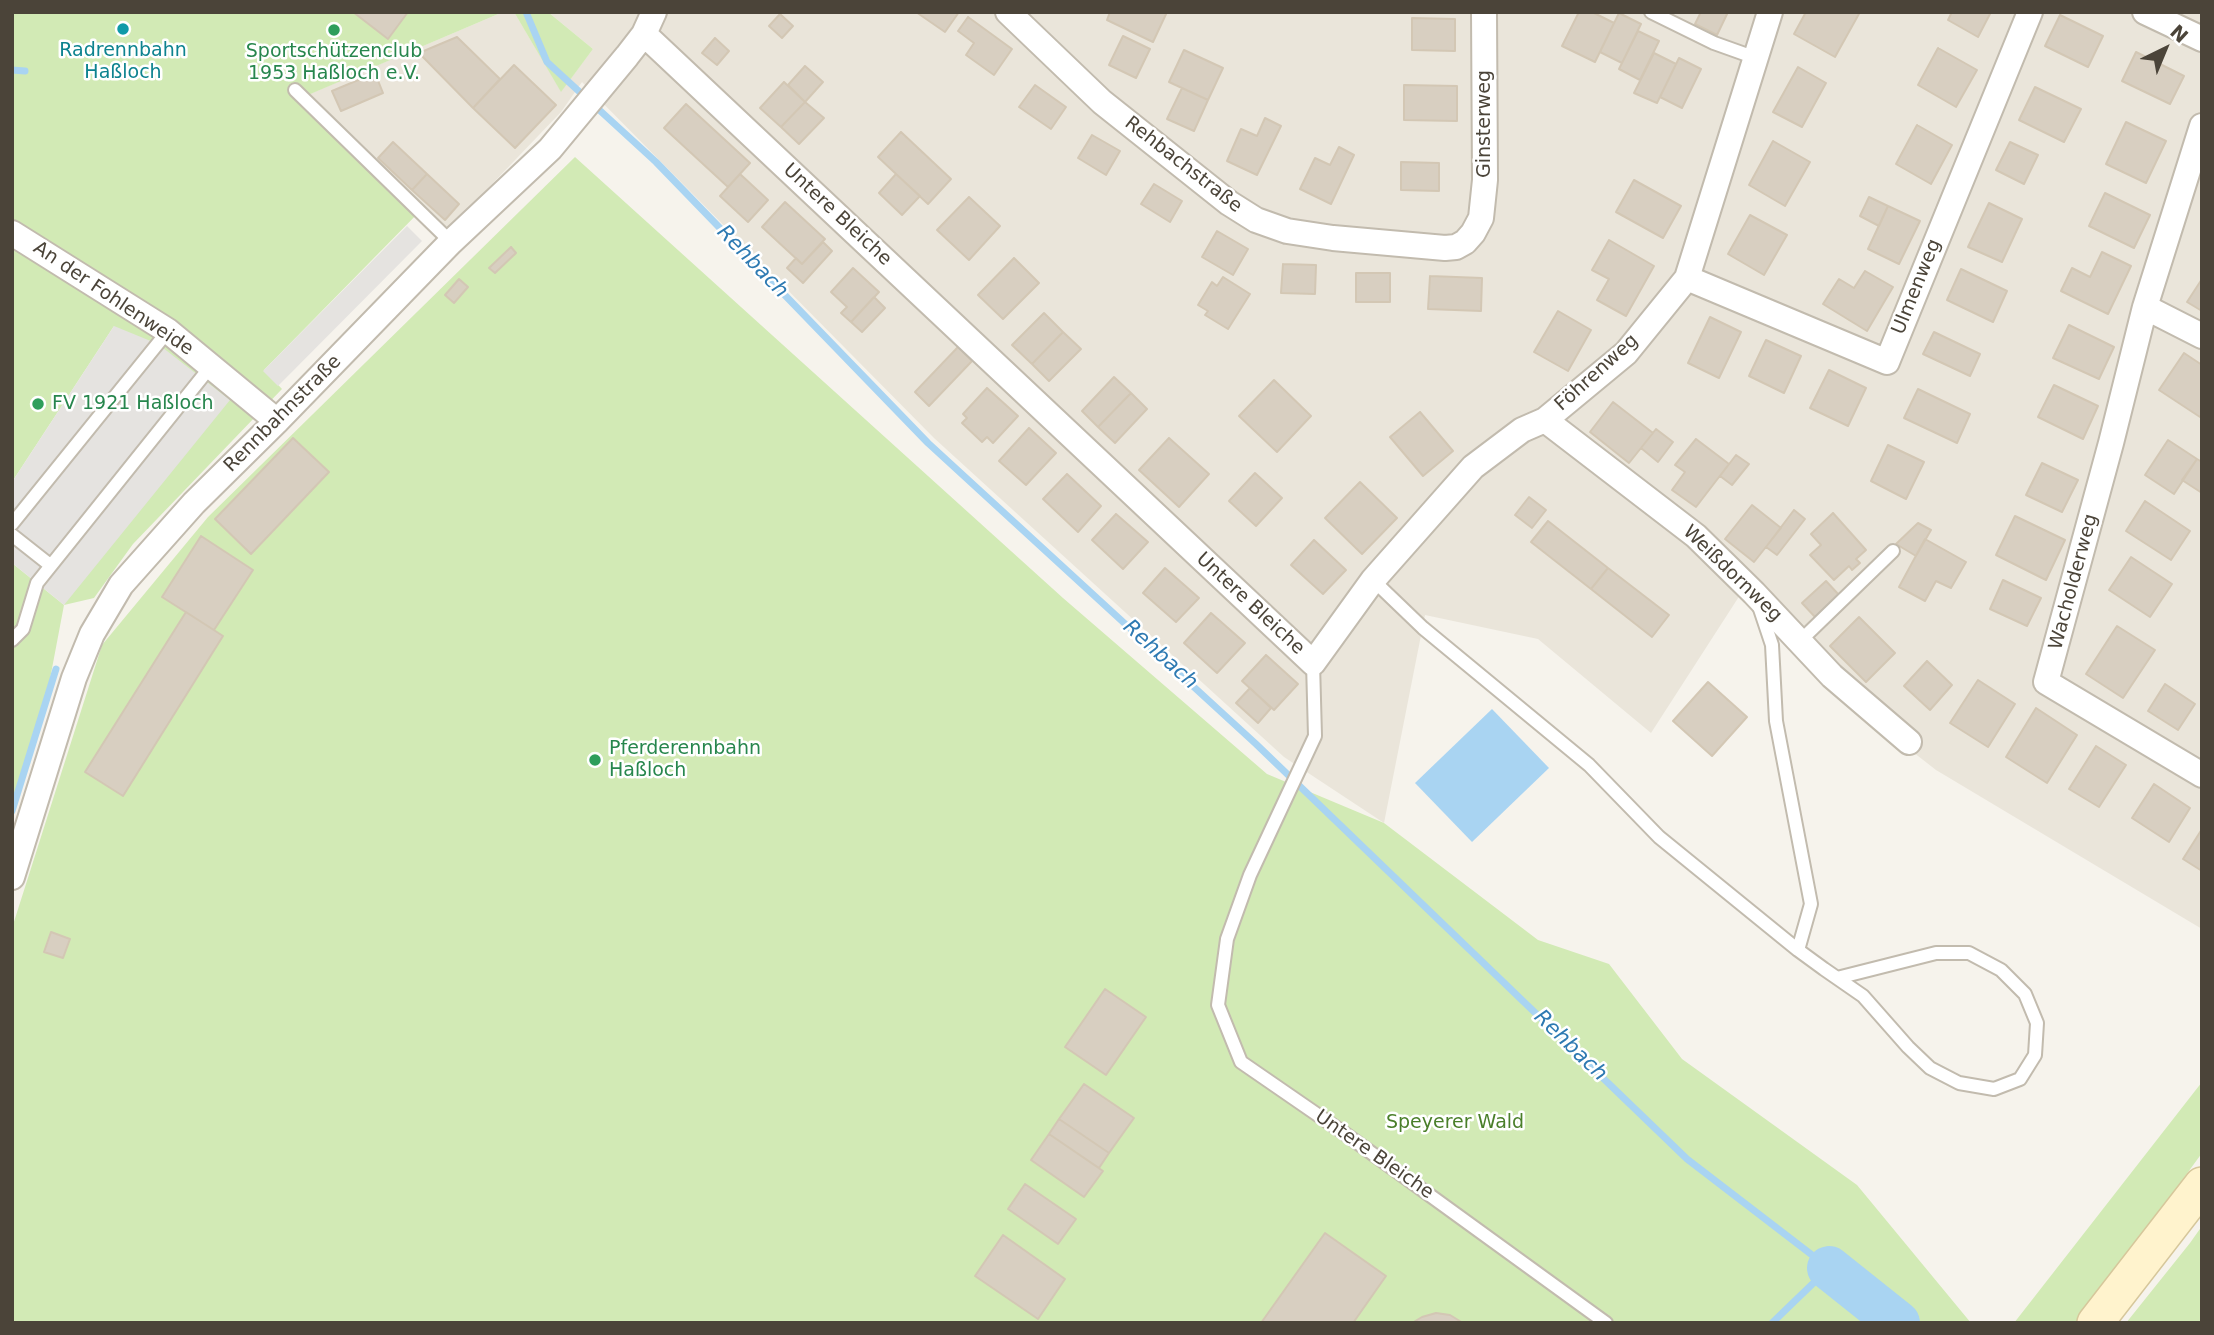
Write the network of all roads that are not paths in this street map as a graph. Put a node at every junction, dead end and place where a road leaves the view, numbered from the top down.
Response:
1 (1008, 12) edge
2 (1484, 12) edge
3 (1651, 12) edge
4 (1770, 12) edge
5 (2030, 12) edge
6 (2145, 12) edge
7 (649, 23) edge
8 (2202, 38) edge
9 (1756, 58) junction
10 (295, 90) dead end
11 (2202, 125) edge
12 (12, 233) edge
13 (1473, 233) joint
14 (450, 242) junction
15 (1687, 278) junction
16 (2146, 307) junction
17 (168, 331) junction
18 (2202, 336) edge
19 (211, 366) junction
20 (1545, 420) junction
21 (277, 421) junction
22 (12, 523) edge
23 (12, 535) edge
24 (1893, 551) dead end
25 (50, 565) junction
26 (1373, 580) junction
27 (1754, 593) junction
28 (12, 640) edge
29 (1800, 641) junction
30 (1313, 663) junction
31 (1909, 742) dead end
32 (2202, 775) edge
33 (12, 877) edge
34 (1798, 950) junction
35 (1837, 978) junction
36 (2202, 1185) edge
37 (1606, 1323) edge
38 (2095, 1323) edge

1 - 13 street, Rehbachstraße
2 - 13 street, Ginsterweg
3 - 9 lane
4 - 9 street, Föhrenweg
5 - 15 street, Ulmenweg
6 - 8 street
7 - 14 street, Rennbahnstraße
7 - 30 street, Untere Bleiche
9 - 15 street, Föhrenweg
10 - 14 lane
11 - 16 street, Wacholderweg
12 - 17 street, An der Fohlenweide
14 - 21 street, Rennbahnstraße
15 - 20 street, Föhrenweg
16 - 18 street
16 - 32 street, Wacholderweg
17 - 19 street, An der Fohlenweide
17 - 22 lane
19 - 21 street, An der Fohlenweide
19 - 25 lane
20 - 26 street, Föhrenweg
20 - 27 street, Weißdornweg
21 - 33 street, Rennbahnstraße
23 - 25 lane
24 - 29 lane
25 - 28 lane
26 - 30 street, Föhrenweg
26 - 34 lane
27 - 29 street, Weißdornweg
27 - 34 lane
29 - 31 street, Weißdornweg
30 - 37 lane, Untere Bleiche
34 - 35 lane
35 - 35 lane
36 - 38 main road

